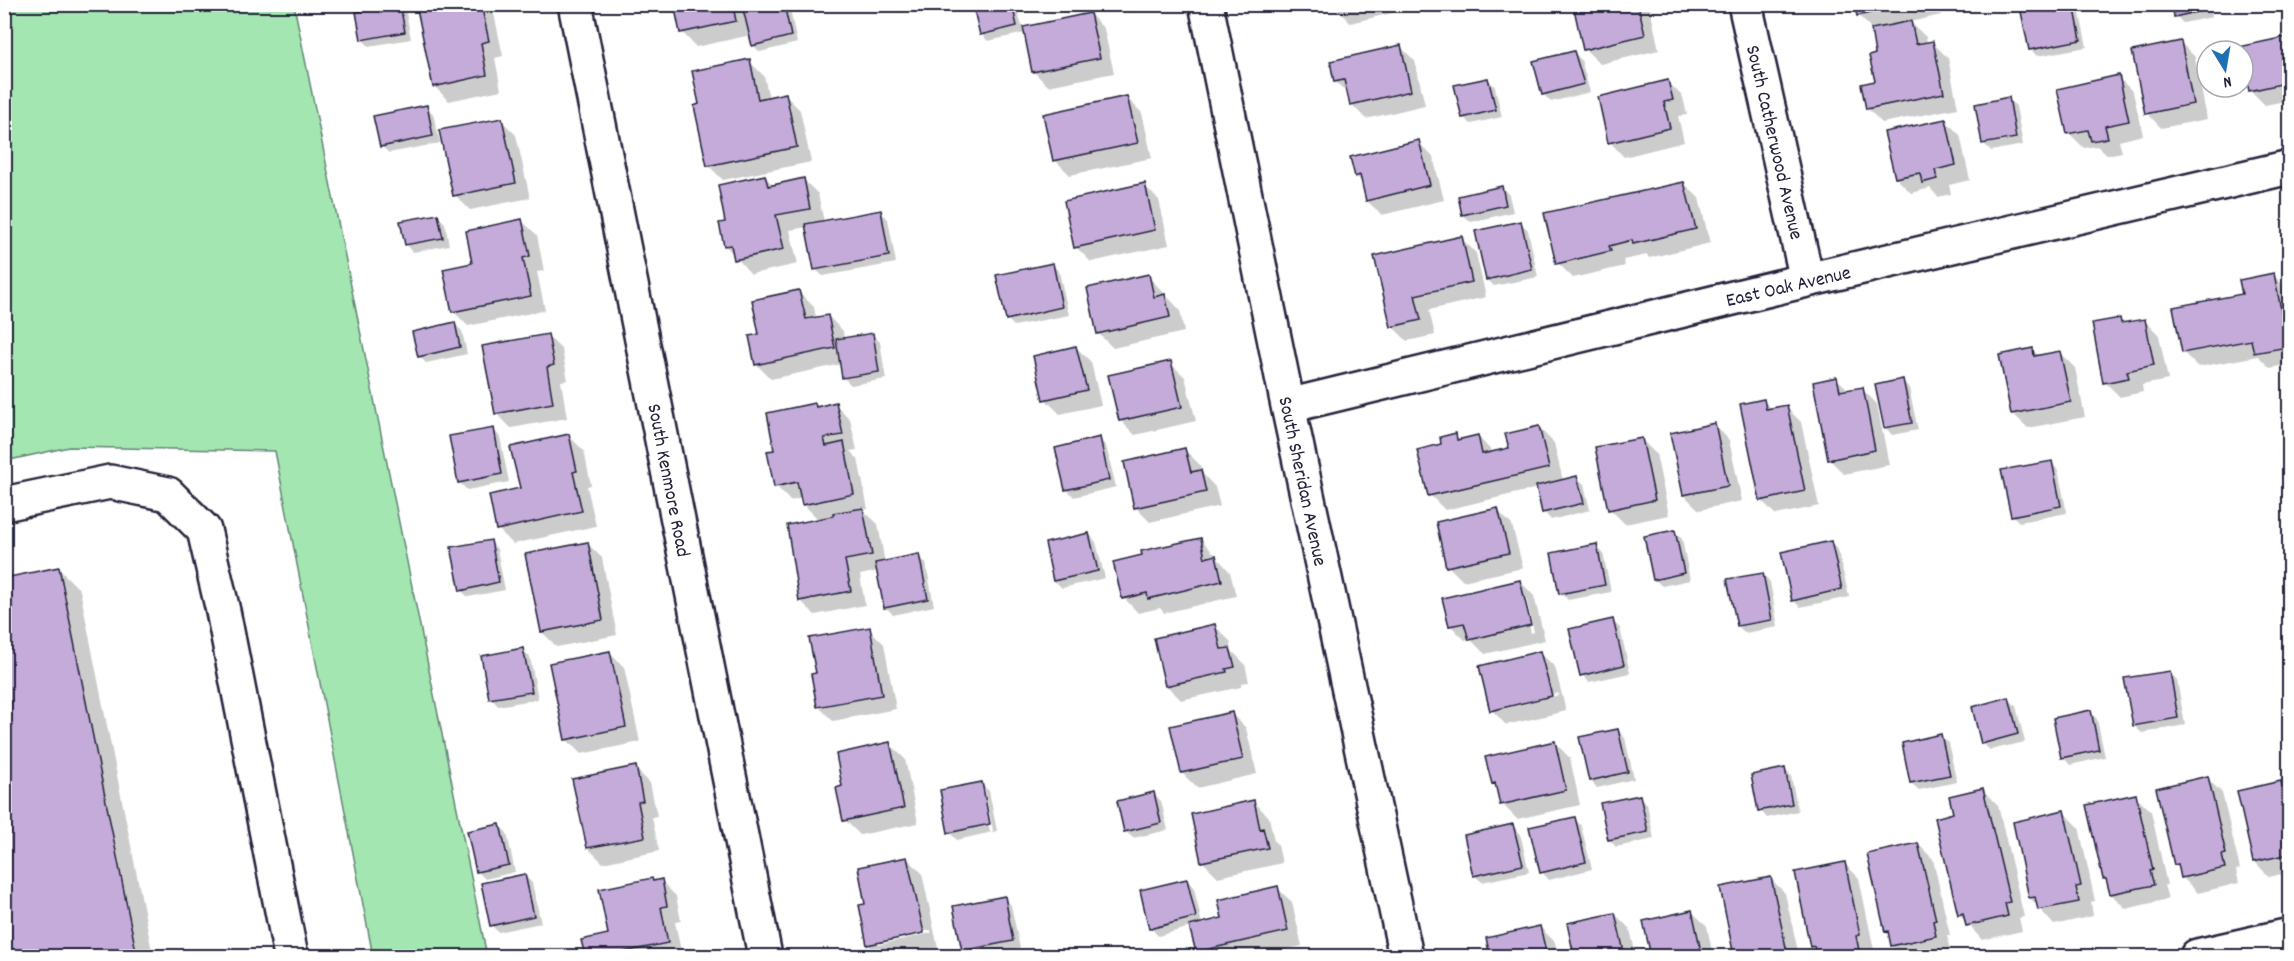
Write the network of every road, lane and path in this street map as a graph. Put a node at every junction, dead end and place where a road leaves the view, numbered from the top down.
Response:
1 (575, 4) edge
2 (1206, 4) edge
3 (1744, 4) edge
4 (2289, 167) edge
5 (1807, 280) junction
6 (1288, 406) junction
7 (4, 504) edge
8 (2289, 935) edge
9 (291, 957) edge
10 (765, 957) edge
11 (1406, 957) edge
12 (2197, 957) edge

1 - 10 street, South Kenmore Road
2 - 6 street, South Sheridan Avenue
3 - 5 street, South Catherwood Avenue
4 - 5 street, East Oak Avenue
5 - 6 street, East Oak Avenue
6 - 11 street, South Sheridan Avenue
7 - 9 street
8 - 12 street

